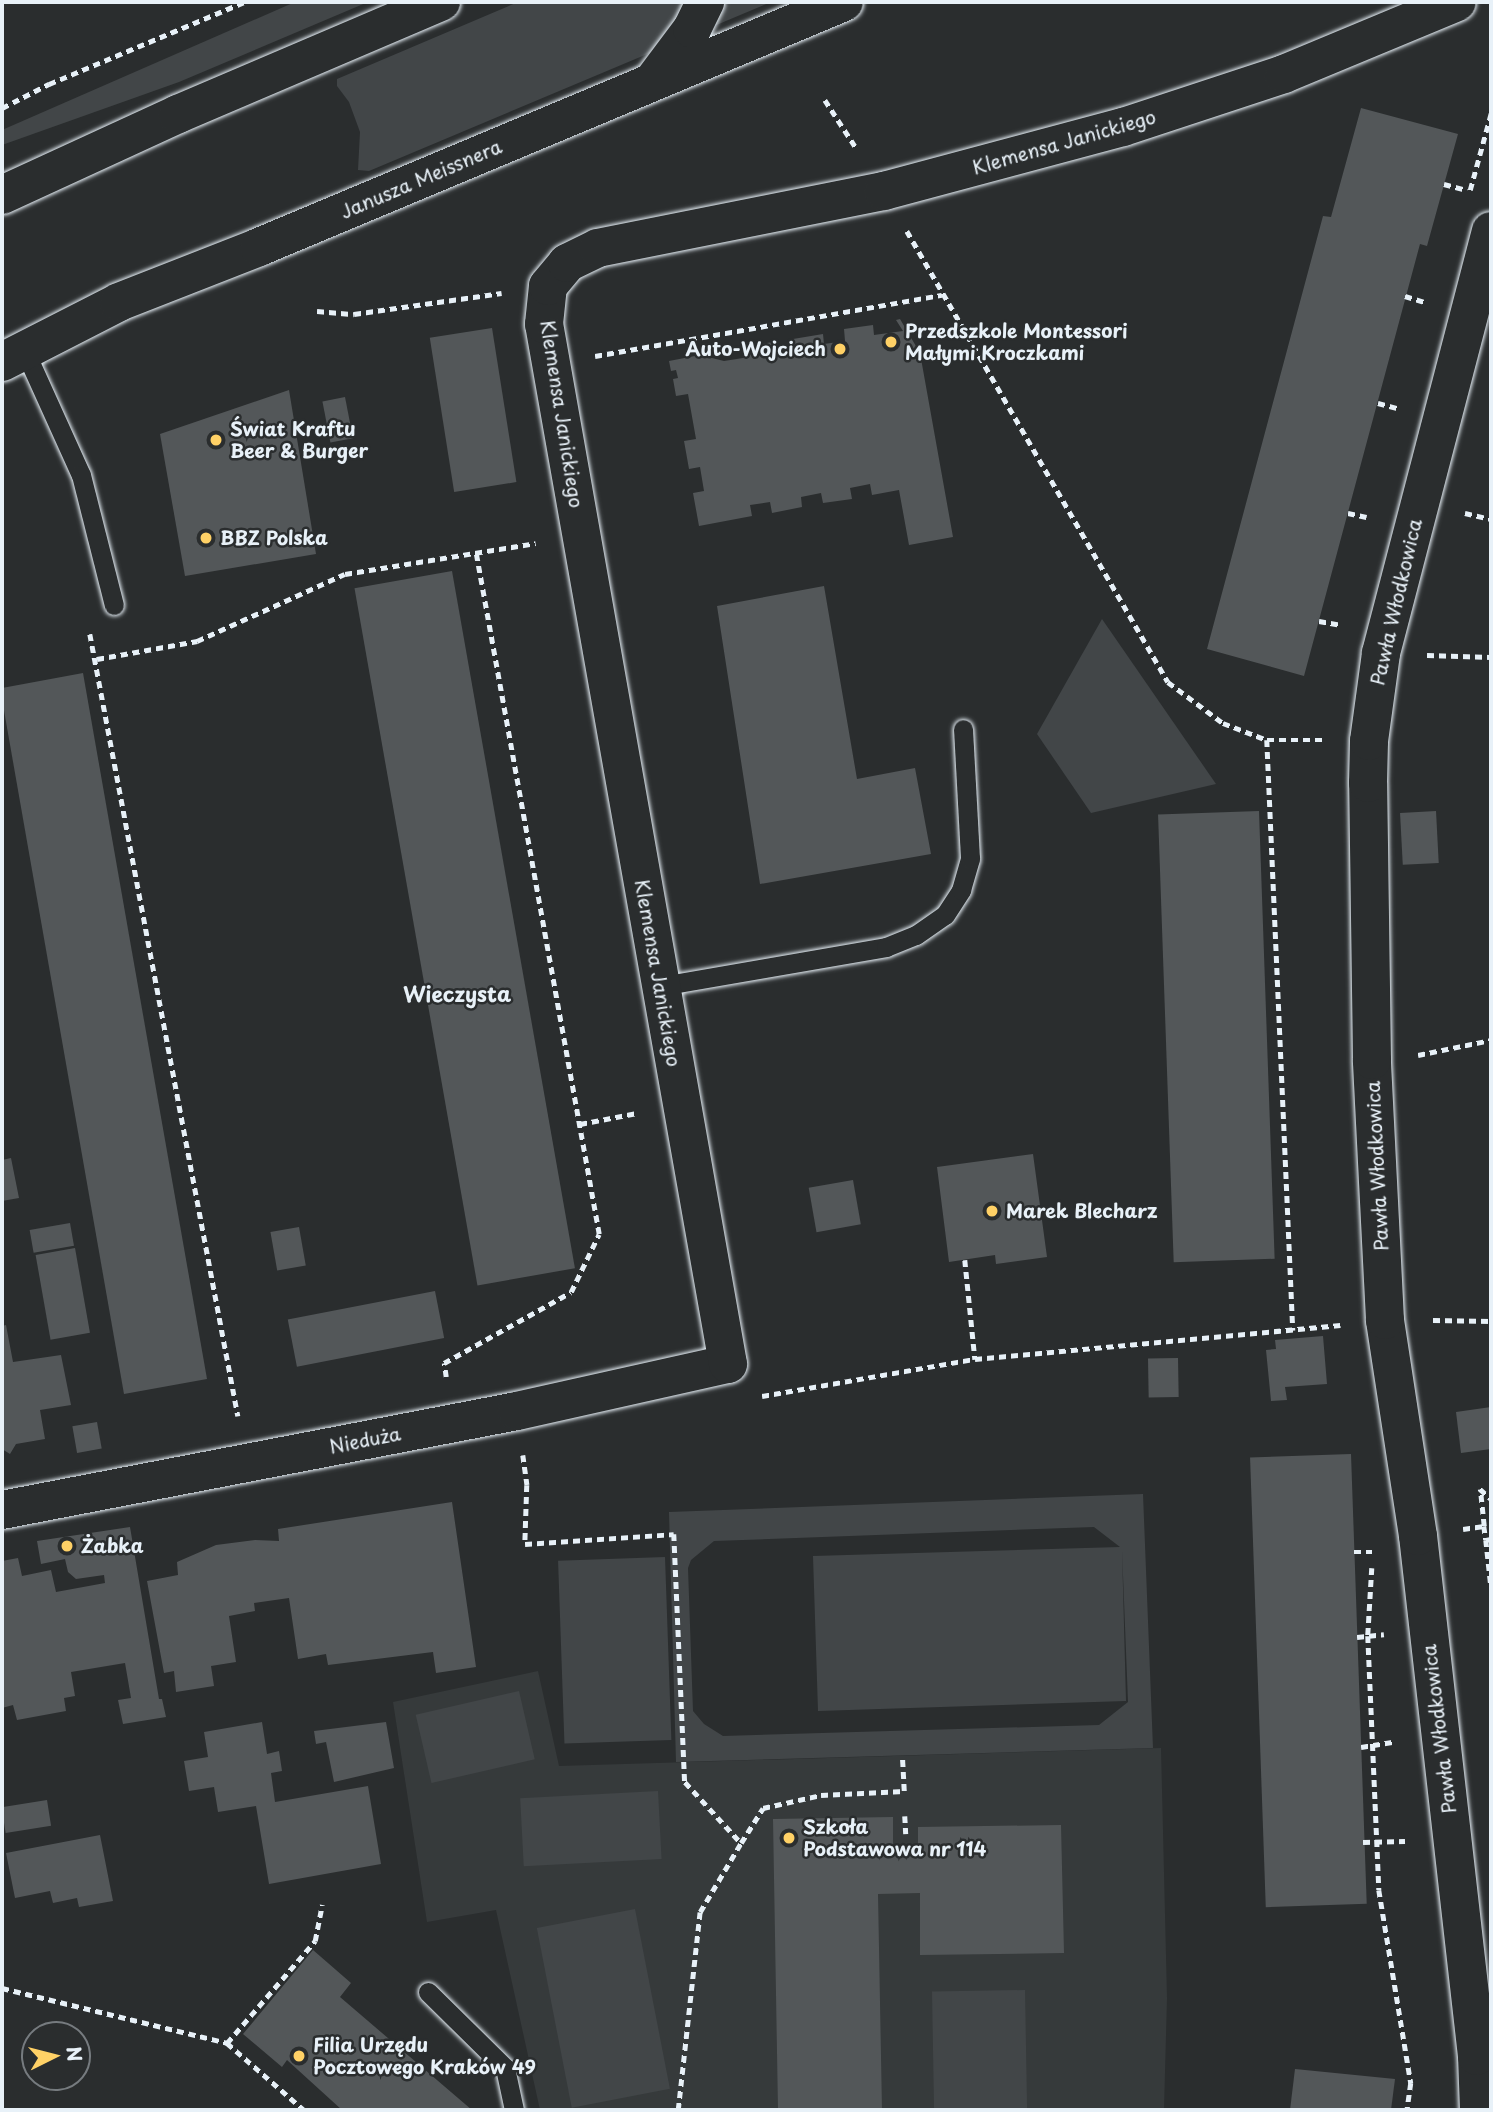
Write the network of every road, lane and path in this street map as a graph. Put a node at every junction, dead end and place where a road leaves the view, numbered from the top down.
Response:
1 (244, 2) edge
2 (441, 2) edge
3 (705, 2) edge
4 (844, 2) edge
5 (1457, 2) edge
6 (651, 82) junction
7 (825, 100) dead end
8 (2, 108) edge
9 (1444, 184) dead end
10 (884, 191) junction
11 (1470, 191) dead end
12 (2, 195) edge
13 (1491, 231) edge
14 (548, 286) junction
15 (942, 295) junction
16 (317, 311) dead end
17 (13, 355) edge
18 (551, 364) junction
19 (580, 536) junction
20 (476, 553) junction
21 (114, 605) dead end
22 (90, 633) dead end
23 (1381, 653) junction
24 (1491, 657) edge
25 (97, 659) junction
26 (963, 729) dead end
27 (1267, 740) junction
28 (1369, 741) junction
29 (661, 986) junction
30 (1491, 1040) edge
31 (1372, 1060) junction
32 (682, 1104) junction
33 (580, 1124) junction
34 (965, 1260) dead end
35 (1385, 1320) junction
36 (1491, 1321) edge
37 (1293, 1330) junction
38 (975, 1359) junction
39 (728, 1364) junction
40 (517, 1412) junction
41 (452, 1423) junction
42 (247, 1463) junction
43 (1491, 1499) edge
44 (2, 1510) edge
45 (1485, 1526) dead end
46 (1486, 1540) dead end
47 (1354, 1552) dead end
48 (1491, 1586) edge
49 (1368, 1636) junction
50 (1357, 1637) dead end
51 (1373, 1744) junction
52 (1360, 1747) dead end
53 (902, 1755) dead end
54 (905, 1816) dead end
55 (906, 1834) dead end
56 (1363, 1842) dead end
57 (1377, 1842) junction
58 (741, 1843) junction
59 (322, 1905) dead end
60 (2, 1988) edge
61 (428, 1992) dead end
62 (227, 2043) junction
63 (304, 2110) edge
64 (514, 2110) edge
65 (678, 2110) edge
66 (1407, 2110) edge
67 (1479, 2110) edge

1 - 8 path
2 - 12 street
3 - 6 street
4 - 6 street, Janusza Meissnera
5 - 10 street, Klemensa Janickiego
6 - 17 street, Janusza Meissnera
7 - 10 path
9 - 11 path
10 - 14 street, Klemensa Janickiego
10 - 15 path
13 - 23 street, Pawła Włodkowica
14 - 16 path
14 - 18 street, Klemensa Janickiego
15 - 18 path
15 - 27 path
17 - 21 lane
18 - 19 street, Klemensa Janickiego
19 - 20 path
19 - 29 street, Klemensa Janickiego
20 - 25 path
20 - 33 path
22 - 25 path
23 - 24 path
23 - 28 street, Pawła Włodkowica
25 - 42 path
26 - 29 lane
27 - 28 path
27 - 37 path
28 - 31 street, Pawła Włodkowica
29 - 32 street, Klemensa Janickiego
30 - 31 path
31 - 35 street, Pawła Włodkowica
32 - 33 path
32 - 39 street, Klemensa Janickiego
33 - 41 path
34 - 38 path
35 - 36 path
35 - 37 path
35 - 67 street, Pawła Włodkowica
37 - 38 path
38 - 39 path
39 - 40 street, Nieduża
40 - 41 street, Nieduża
40 - 58 path
41 - 42 street, Nieduża
42 - 44 street, Nieduża
43 - 45 path
46 - 48 path
47 - 49 path
49 - 50 path
49 - 51 path
51 - 52 path
51 - 57 path
53 - 58 path
54 - 55 path
56 - 57 path
57 - 66 path
58 - 65 path
59 - 62 path
60 - 62 path
61 - 64 lane
62 - 63 path

